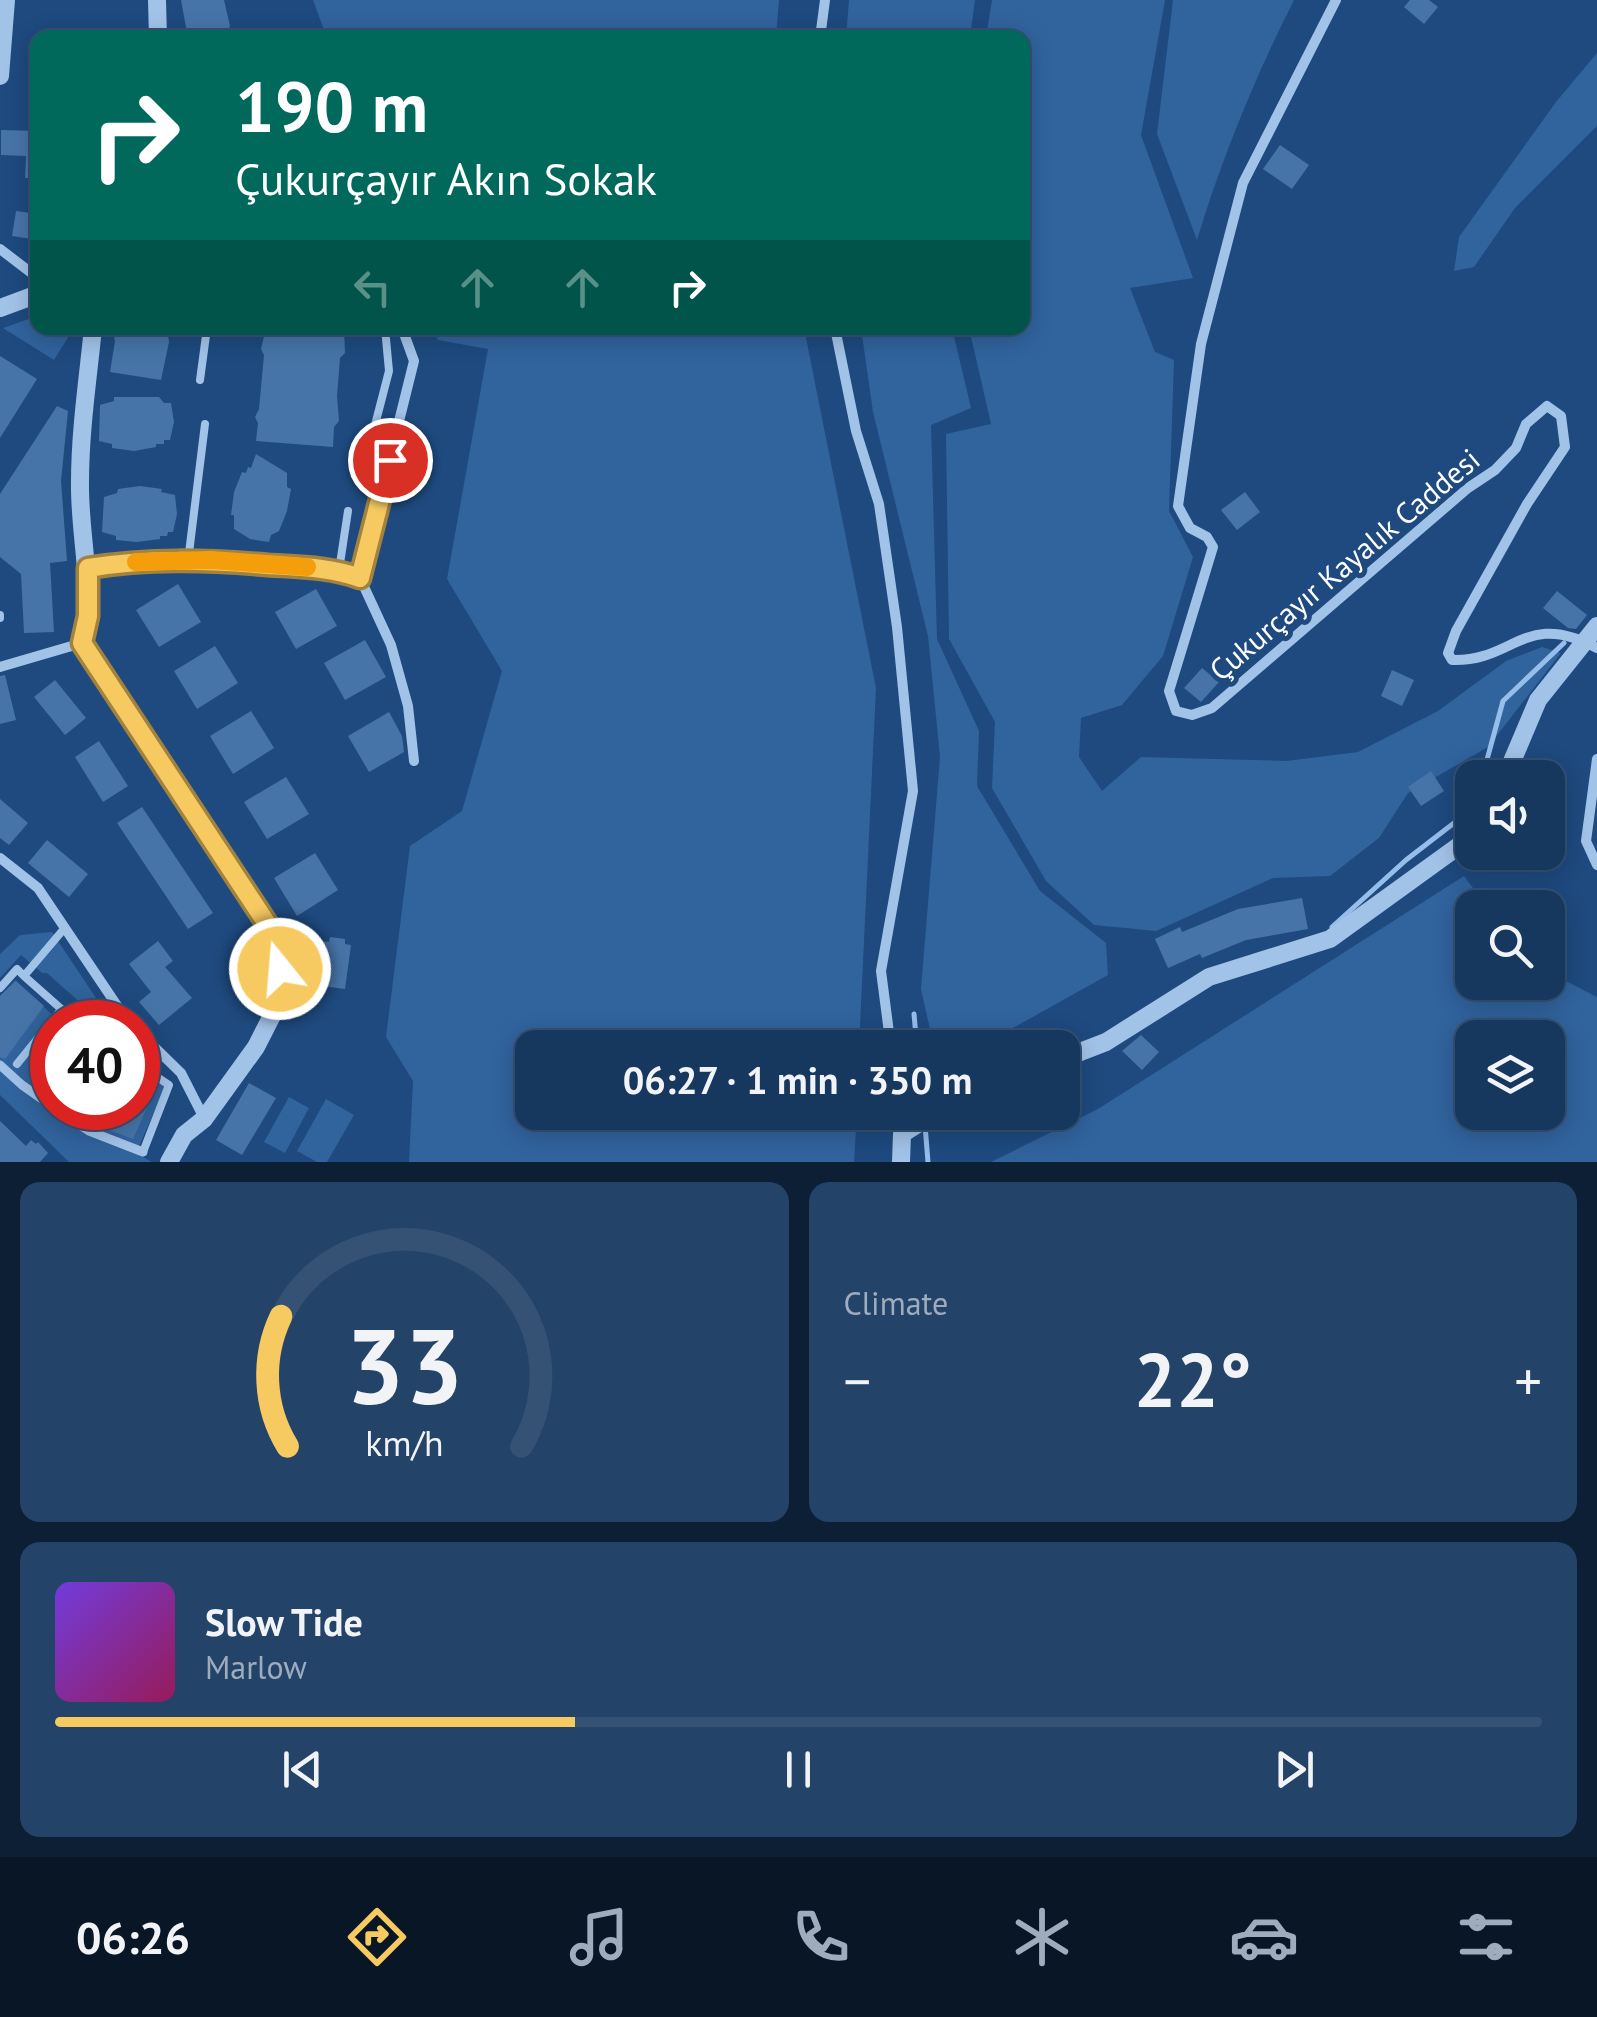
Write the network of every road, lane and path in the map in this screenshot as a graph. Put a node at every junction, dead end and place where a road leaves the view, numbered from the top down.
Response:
1 (6, 0) edge
2 (156, 0) edge
3 (825, 0) edge
4 (1336, 0) edge
5 (0, 17) edge
6 (158, 30) edge
7 (821, 30) edge
8 (0, 76) edge
9 (0, 249) edge
10 (30, 272) edge
11 (30, 297) edge
12 (0, 308) edge
13 (92, 335) edge
14 (206, 335) edge
15 (386, 335) edge
16 (405, 335) edge
17 (836, 335) edge
18 (200, 380) dead end
19 (205, 424) dead end
20 (368, 452) dead end
21 (348, 511) dead end
22 (188, 561) junction
23 (88, 568) junction
24 (338, 570) junction
25 (360, 578) junction
26 (1597, 626) edge
27 (82, 643) junction
28 (1592, 646) edge
29 (0, 667) edge
30 (1597, 759) edge
31 (1512, 760) edge
32 (414, 762) dead end
33 (1455, 849) edge
34 (0, 858) edge
35 (1597, 865) edge
36 (64, 930) junction
37 (24, 976) junction
38 (0, 988) edge
39 (49, 1000) edge
40 (113, 1000) edge
41 (889, 1030) edge
42 (30, 1048) edge
43 (160, 1052) edge
44 (1080, 1052) edge
45 (17, 1064) dead end
46 (0, 1065) edge
47 (160, 1080) edge
48 (30, 1091) edge
49 (160, 1109) edge
50 (204, 1119) junction
51 (88, 1130) edge
52 (152, 1130) edge
53 (908, 1130) edge
54 (143, 1152) joint
55 (169, 1162) edge
56 (902, 1162) edge

1 - 5 street
1 - 8 street
2 - 6 street
3 - 7 street
4 - 28 street, Çukurçayır Kayalık Caddesi
9 - 10 street
11 - 12 street
13 - 23 street
14 - 18 lane
15 - 20 lane
16 - 25 street
17 - 41 street
19 - 22 lane
21 - 24 lane
22 - 23 street
22 - 24 street
23 - 27 street
24 - 25 street
25 - 32 street
26 - 28 street
27 - 29 street
27 - 50 street
28 - 31 street
30 - 35 street
33 - 44 street
34 - 36 street
36 - 37 lane
36 - 40 street
37 - 38 lane
37 - 39 lane
42 - 45 lane
43 - 50 street
46 - 48 street
47 - 49 lane
50 - 55 street
51 - 54 street
52 - 54 lane
53 - 56 street

